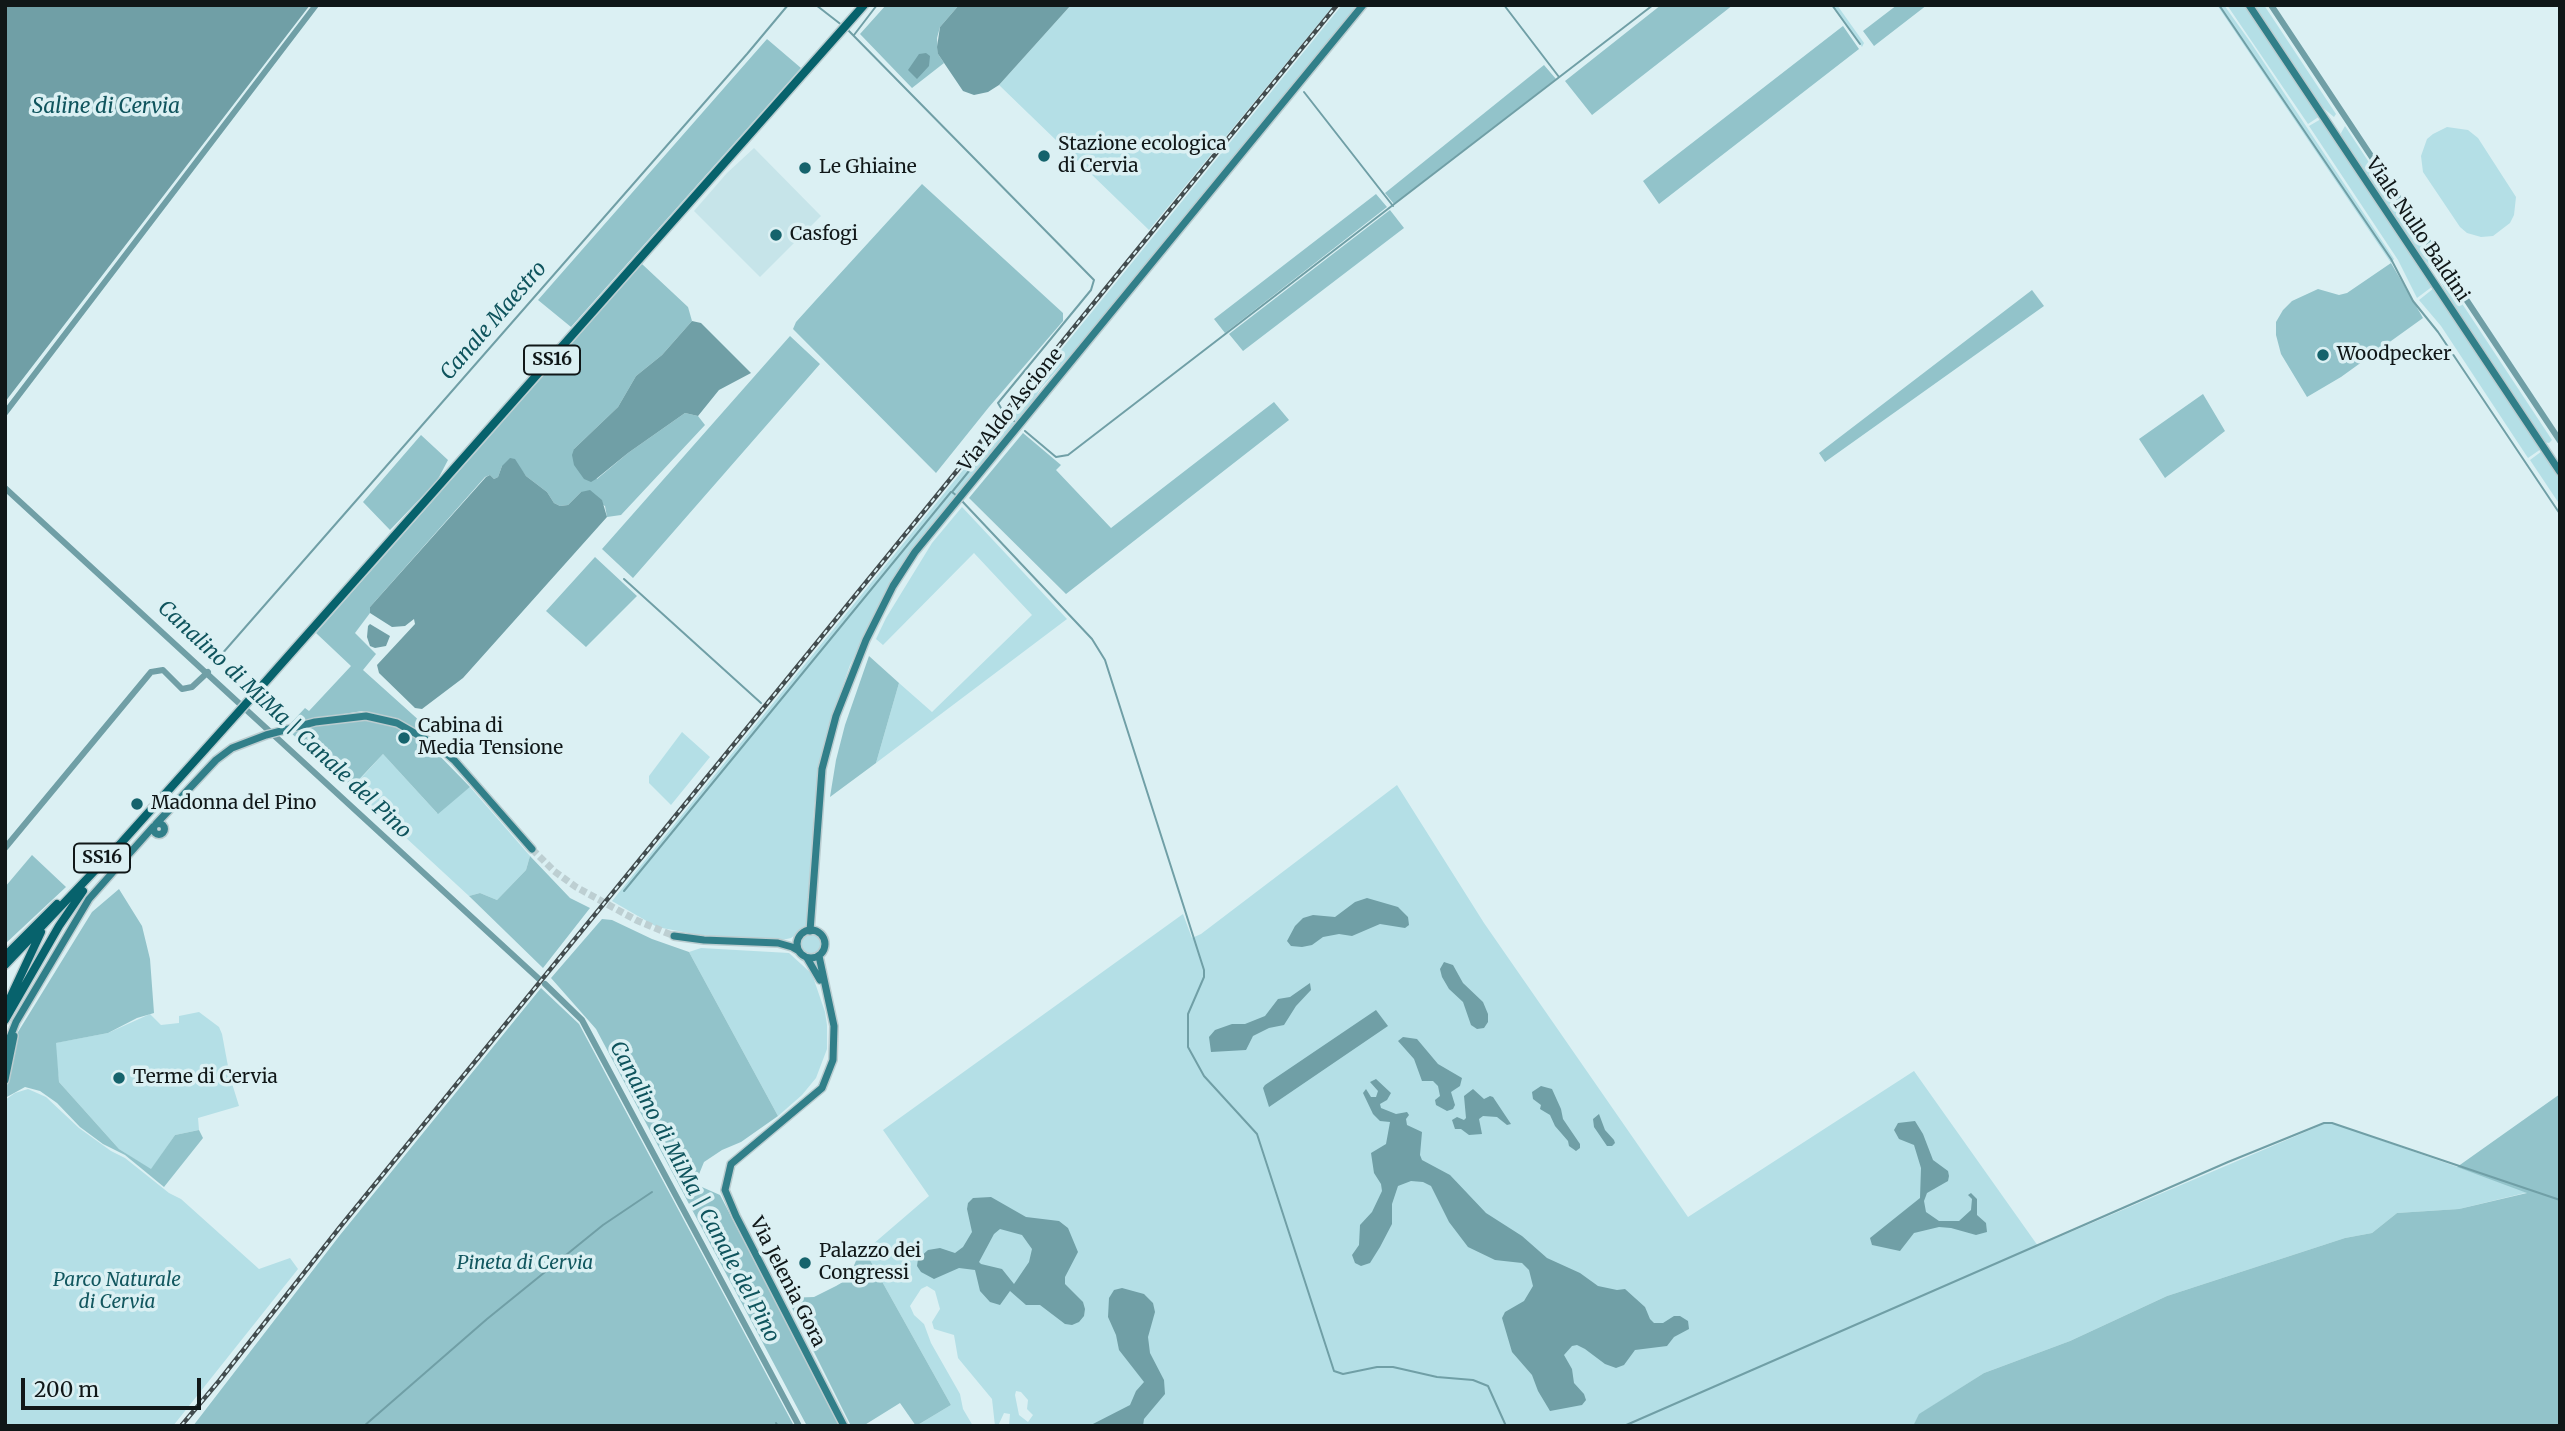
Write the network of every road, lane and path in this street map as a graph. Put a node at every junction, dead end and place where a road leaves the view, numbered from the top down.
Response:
1 (864, 5) edge
2 (1363, 5) edge
3 (2249, 5) edge
4 (2560, 472) edge
5 (150, 809) junction
6 (122, 842) junction
7 (532, 849) tunnel mouth
8 (813, 898) junction
9 (54, 907) junction
10 (44, 926) junction
11 (810, 931) junction
12 (820, 934) junction
13 (674, 936) tunnel mouth
14 (799, 938) junction
15 (778, 943) junction
16 (799, 951) junction
17 (5, 956) edge
18 (819, 956) junction
19 (807, 958) junction
20 (5, 965) edge
21 (827, 993) junction
22 (8, 995) edge
23 (8, 1009) edge
24 (5, 1020) edge
25 (16, 1022) junction
26 (5, 1050) edge
27 (5, 1080) edge
28 (844, 1426) edge

1 - 5 main road, SS16
2 - 8 street, Via Aldo Ascione
3 - 4 street, Viale Nullo Baldini
5 - 6 main road, SS16
5 - 9 main road, SS16
6 - 10 main road, SS16
6 - 23 main road
7 - 25 street
8 - 11 street, Via Aldo Ascione
8 - 12 street, Via Aldo Ascione
9 - 10 main road
9 - 17 main road, SS16
10 - 20 main road, SS16
10 - 22 main road
11 - 12 street
11 - 14 street
12 - 18 street
13 - 15 street
14 - 15 street
14 - 16 street
15 - 16 street
16 - 19 street
18 - 19 street
18 - 21 street
19 - 21 street
21 - 28 street, Via Jelenia Gora
22 - 23 main road
23 - 24 main road
25 - 26 street
25 - 27 street

